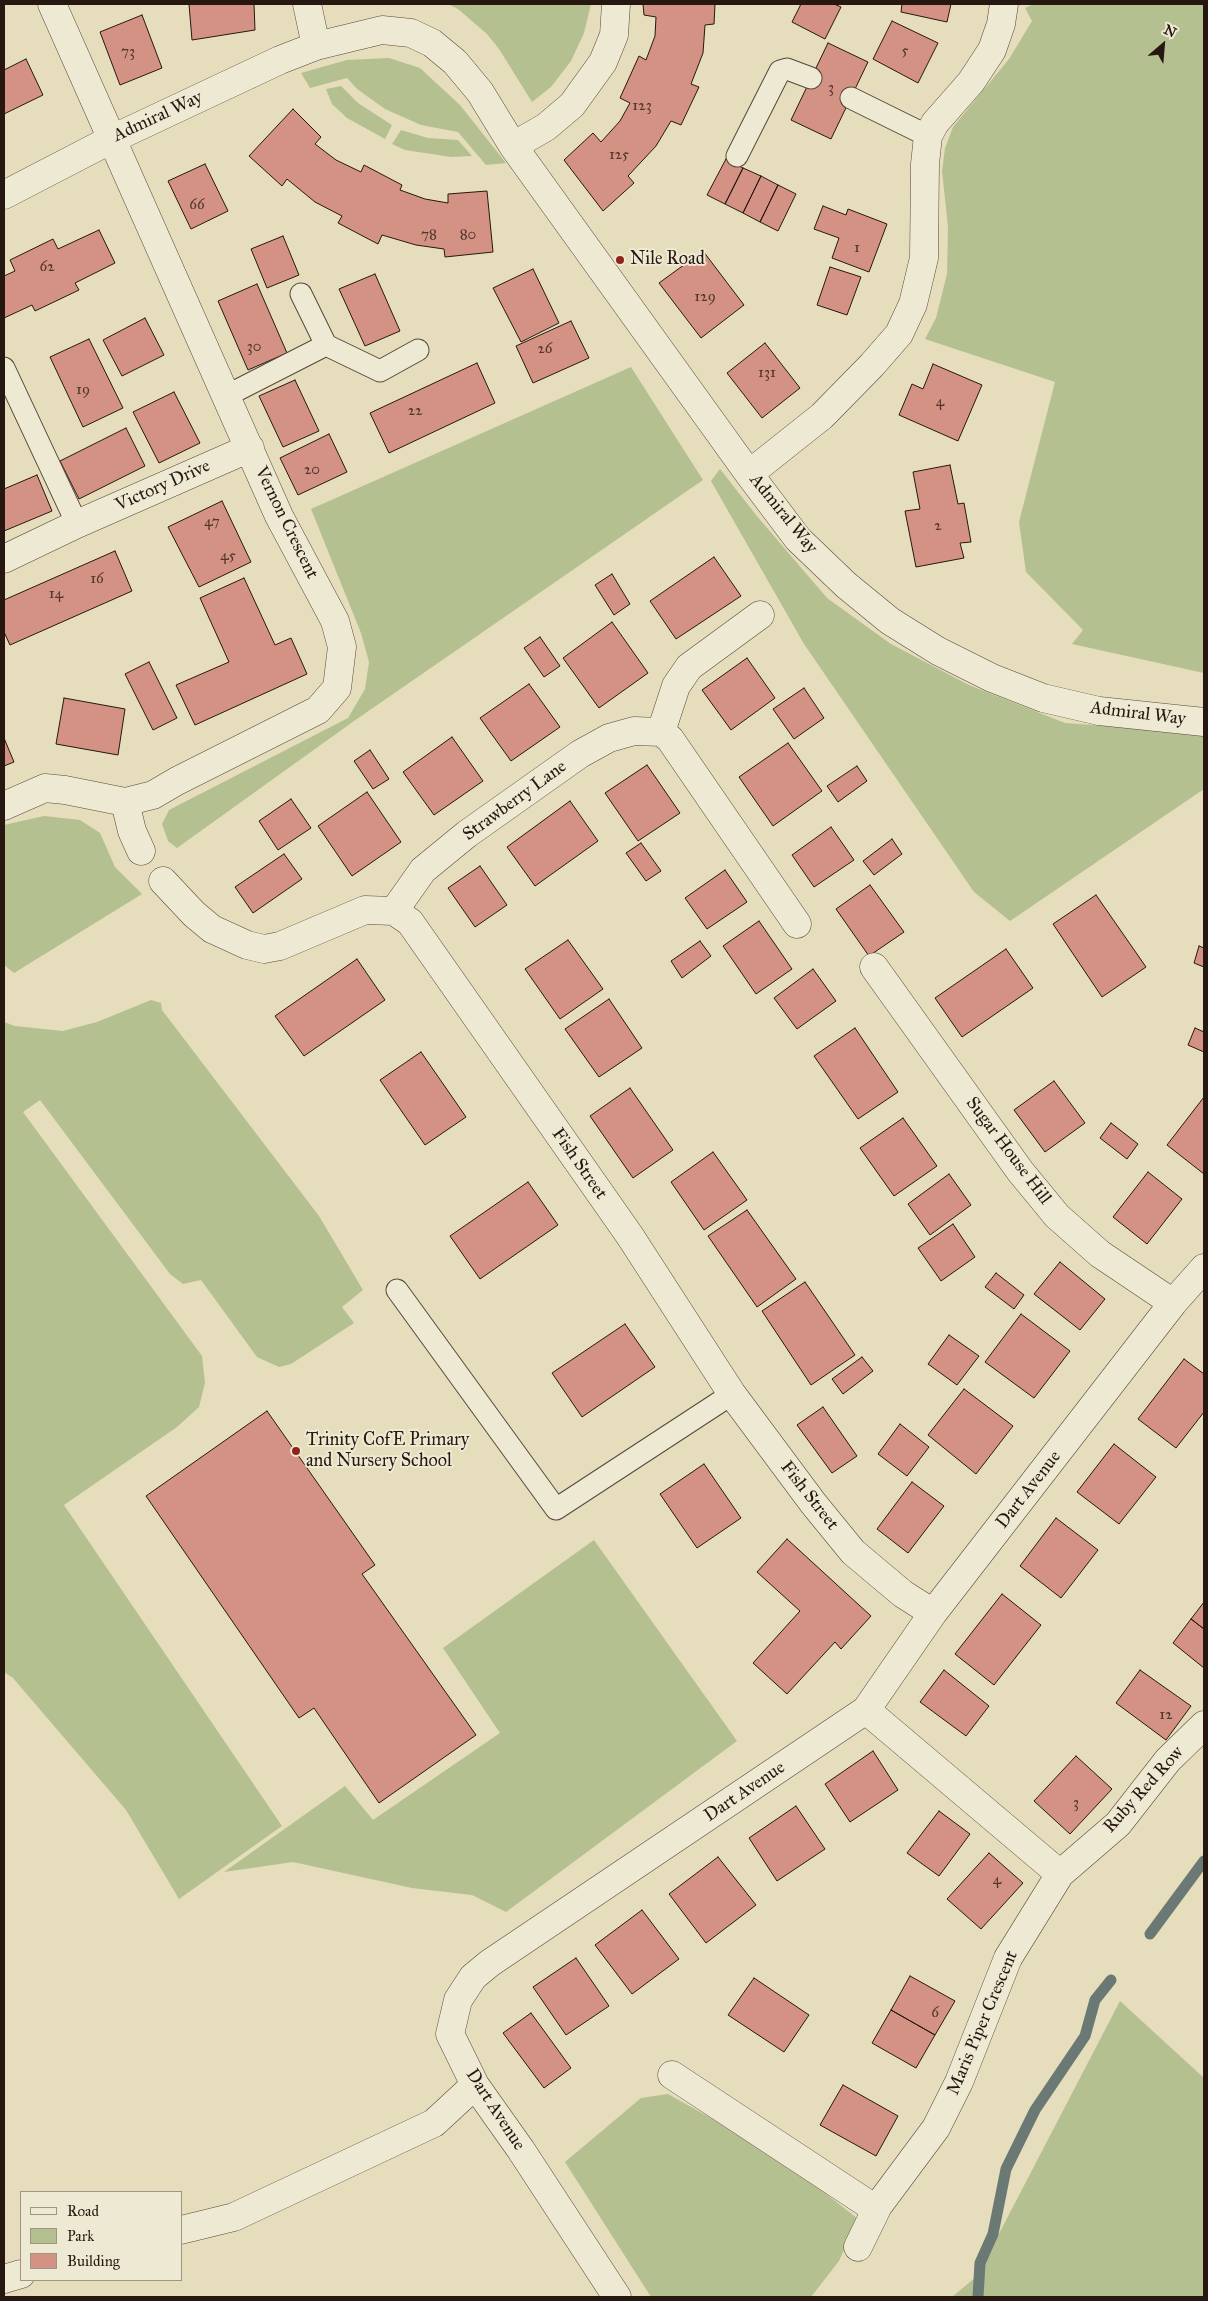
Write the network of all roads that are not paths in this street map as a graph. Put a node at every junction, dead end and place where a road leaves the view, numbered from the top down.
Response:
1 (52, 4) edge
2 (307, 4) edge
3 (616, 4) edge
4 (1004, 4) edge
5 (316, 46) junction
6 (811, 78) dead end
7 (851, 98) dead end
8 (928, 136) junction
9 (112, 138) junction
10 (513, 146) junction
11 (737, 156) dead end
12 (4, 194) edge
13 (300, 294) dead end
14 (326, 345) junction
15 (418, 350) dead end
16 (4, 368) edge
17 (226, 396) junction
18 (250, 448) junction
19 (749, 474) junction
20 (77, 524) junction
21 (4, 560) edge
22 (760, 616) dead end
23 (1204, 722) edge
24 (661, 732) junction
25 (125, 802) junction
26 (4, 806) edge
27 (141, 851) dead end
28 (163, 881) dead end
29 (394, 910) junction
30 (797, 924) dead end
31 (874, 967) dead end
32 (1204, 1268) edge
33 (397, 1290) dead end
34 (1173, 1303) junction
35 (732, 1394) junction
36 (934, 1613) junction
37 (866, 1710) junction
38 (1204, 1725) edge
39 (1060, 1874) junction
40 (672, 2075) dead end
41 (475, 2086) junction
42 (878, 2206) junction
43 (182, 2230) edge
44 (858, 2247) dead end
45 (20, 2274) edge
46 (4, 2279) edge
47 (617, 2297) edge

1 - 9 street, Vernon Crescent
2 - 5 street
3 - 10 street
4 - 8 street
5 - 9 street, Admiral Way
5 - 10 street, Admiral Way
6 - 11 lane
7 - 8 lane
8 - 19 street
9 - 12 street, Admiral Way
9 - 17 street, Vernon Crescent
10 - 19 street, Admiral Way
13 - 14 lane
14 - 15 lane
14 - 17 lane
16 - 20 lane
17 - 18 street, Vernon Crescent
18 - 20 street, Victory Drive
18 - 25 street, Vernon Crescent
19 - 23 street, Admiral Way
20 - 21 street, Victory Drive
22 - 24 street
24 - 29 street, Strawberry Lane
24 - 30 street
25 - 26 street, Vernon Crescent
25 - 27 street
28 - 29 street
29 - 35 street, Fish Street
31 - 34 street, Sugar House Hill
32 - 34 street, Dart Avenue
33 - 35 lane
34 - 36 street, Dart Avenue
35 - 36 street, Fish Street
36 - 37 street, Dart Avenue
37 - 39 street
37 - 41 street, Dart Avenue
38 - 39 street, Ruby Red Row
39 - 42 street, Maris Piper Crescent
40 - 42 street
41 - 43 street
41 - 47 street, Dart Avenue
42 - 44 street, Maris Piper Crescent
45 - 46 street

